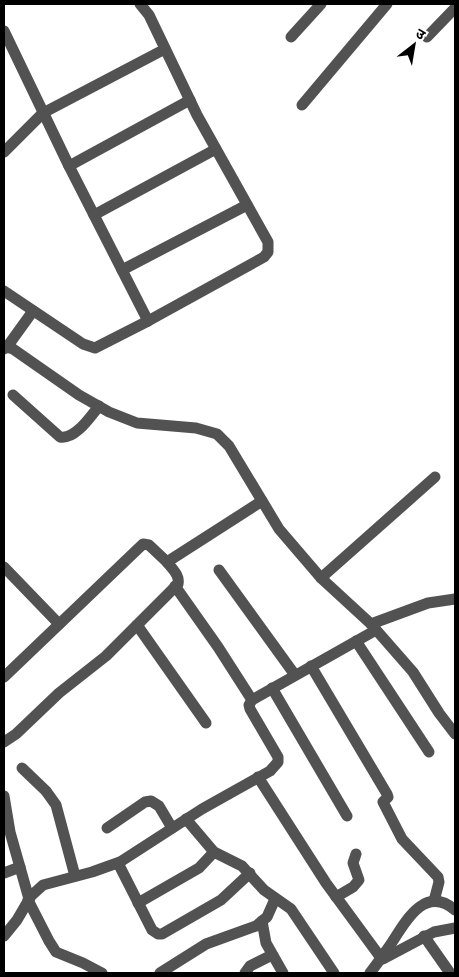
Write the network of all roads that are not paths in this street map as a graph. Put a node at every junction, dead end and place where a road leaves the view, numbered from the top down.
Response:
1 (140, 4) edge
2 (321, 4) edge
3 (387, 4) edge
4 (455, 8) edge
5 (4, 31) edge
6 (291, 37) dead end
7 (427, 37) dead end
8 (165, 49) junction
9 (190, 100) junction
10 (302, 105) dead end
11 (43, 113) junction
12 (216, 149) junction
13 (4, 152) edge
14 (69, 166) junction
15 (247, 205) junction
16 (94, 215) junction
17 (122, 270) junction
18 (4, 292) edge
19 (33, 311) junction
20 (148, 321) junction
21 (6, 348) edge
22 (12, 395) dead end
23 (99, 406) junction
24 (435, 477) dead end
25 (262, 501) junction
26 (167, 562) junction
27 (4, 567) edge
28 (219, 570) dead end
29 (322, 578) junction
30 (175, 586) junction
31 (455, 599) edge
32 (59, 624) junction
33 (137, 625) junction
34 (374, 627) junction
35 (356, 641) junction
36 (310, 666) junction
37 (295, 675) junction
38 (4, 676) edge
39 (272, 688) junction
40 (252, 700) junction
41 (206, 723) dead end
42 (455, 734) edge
43 (4, 742) edge
44 (429, 752) dead end
45 (22, 768) dead end
46 (258, 777) junction
47 (4, 796) edge
48 (347, 816) dead end
49 (186, 819) junction
50 (107, 828) dead end
51 (172, 828) junction
52 (214, 852) junction
53 (356, 854) dead end
54 (118, 863) junction
55 (20, 867) junction
56 (4, 873) edge
57 (250, 873) junction
58 (75, 876) junction
59 (336, 897) junction
60 (275, 899) junction
61 (28, 900) junction
62 (434, 901) junction
63 (138, 903) junction
64 (455, 910) edge
65 (262, 922) junction
66 (455, 928) edge
67 (4, 936) edge
68 (424, 936) junction
69 (272, 955) junction
70 (380, 960) junction
71 (102, 973) edge
72 (160, 973) edge
73 (245, 973) edge
74 (283, 973) edge
75 (334, 973) edge
76 (370, 973) edge
77 (450, 973) edge

1 - 8 street
2 - 6 street
3 - 10 street
4 - 7 street
5 - 11 street
8 - 9 street
8 - 11 street
9 - 12 street
9 - 14 street
11 - 13 street
11 - 14 street
12 - 15 street
12 - 16 street
14 - 16 street
15 - 17 street
15 - 20 street
16 - 17 street
17 - 20 street
18 - 19 street
19 - 20 street
19 - 21 street
21 - 23 street
22 - 23 street
23 - 25 street
24 - 29 street
25 - 26 street
25 - 29 street
26 - 30 street
26 - 32 street
27 - 32 street
28 - 37 street
29 - 34 street
30 - 33 street
30 - 40 street
31 - 34 street
32 - 38 street
33 - 41 street
33 - 43 street
34 - 35 street
34 - 42 street
35 - 36 street
35 - 44 street
36 - 37 street
36 - 62 street
37 - 39 street
39 - 40 street
39 - 48 street
40 - 46 street
45 - 58 street
46 - 49 street
46 - 59 street
47 - 55 street
49 - 51 street
49 - 52 street
50 - 51 street
51 - 54 street
52 - 57 street
52 - 63 street
53 - 59 street
54 - 58 street
54 - 63 street
55 - 56 street
55 - 61 street
57 - 60 street
57 - 63 street
58 - 61 street
59 - 70 street
60 - 65 street
60 - 75 street
61 - 67 street
61 - 71 street
62 - 64 street
62 - 70 street
65 - 69 street
65 - 72 street
66 - 68 street
68 - 70 street
68 - 77 street
69 - 73 street
69 - 74 street
70 - 76 street

